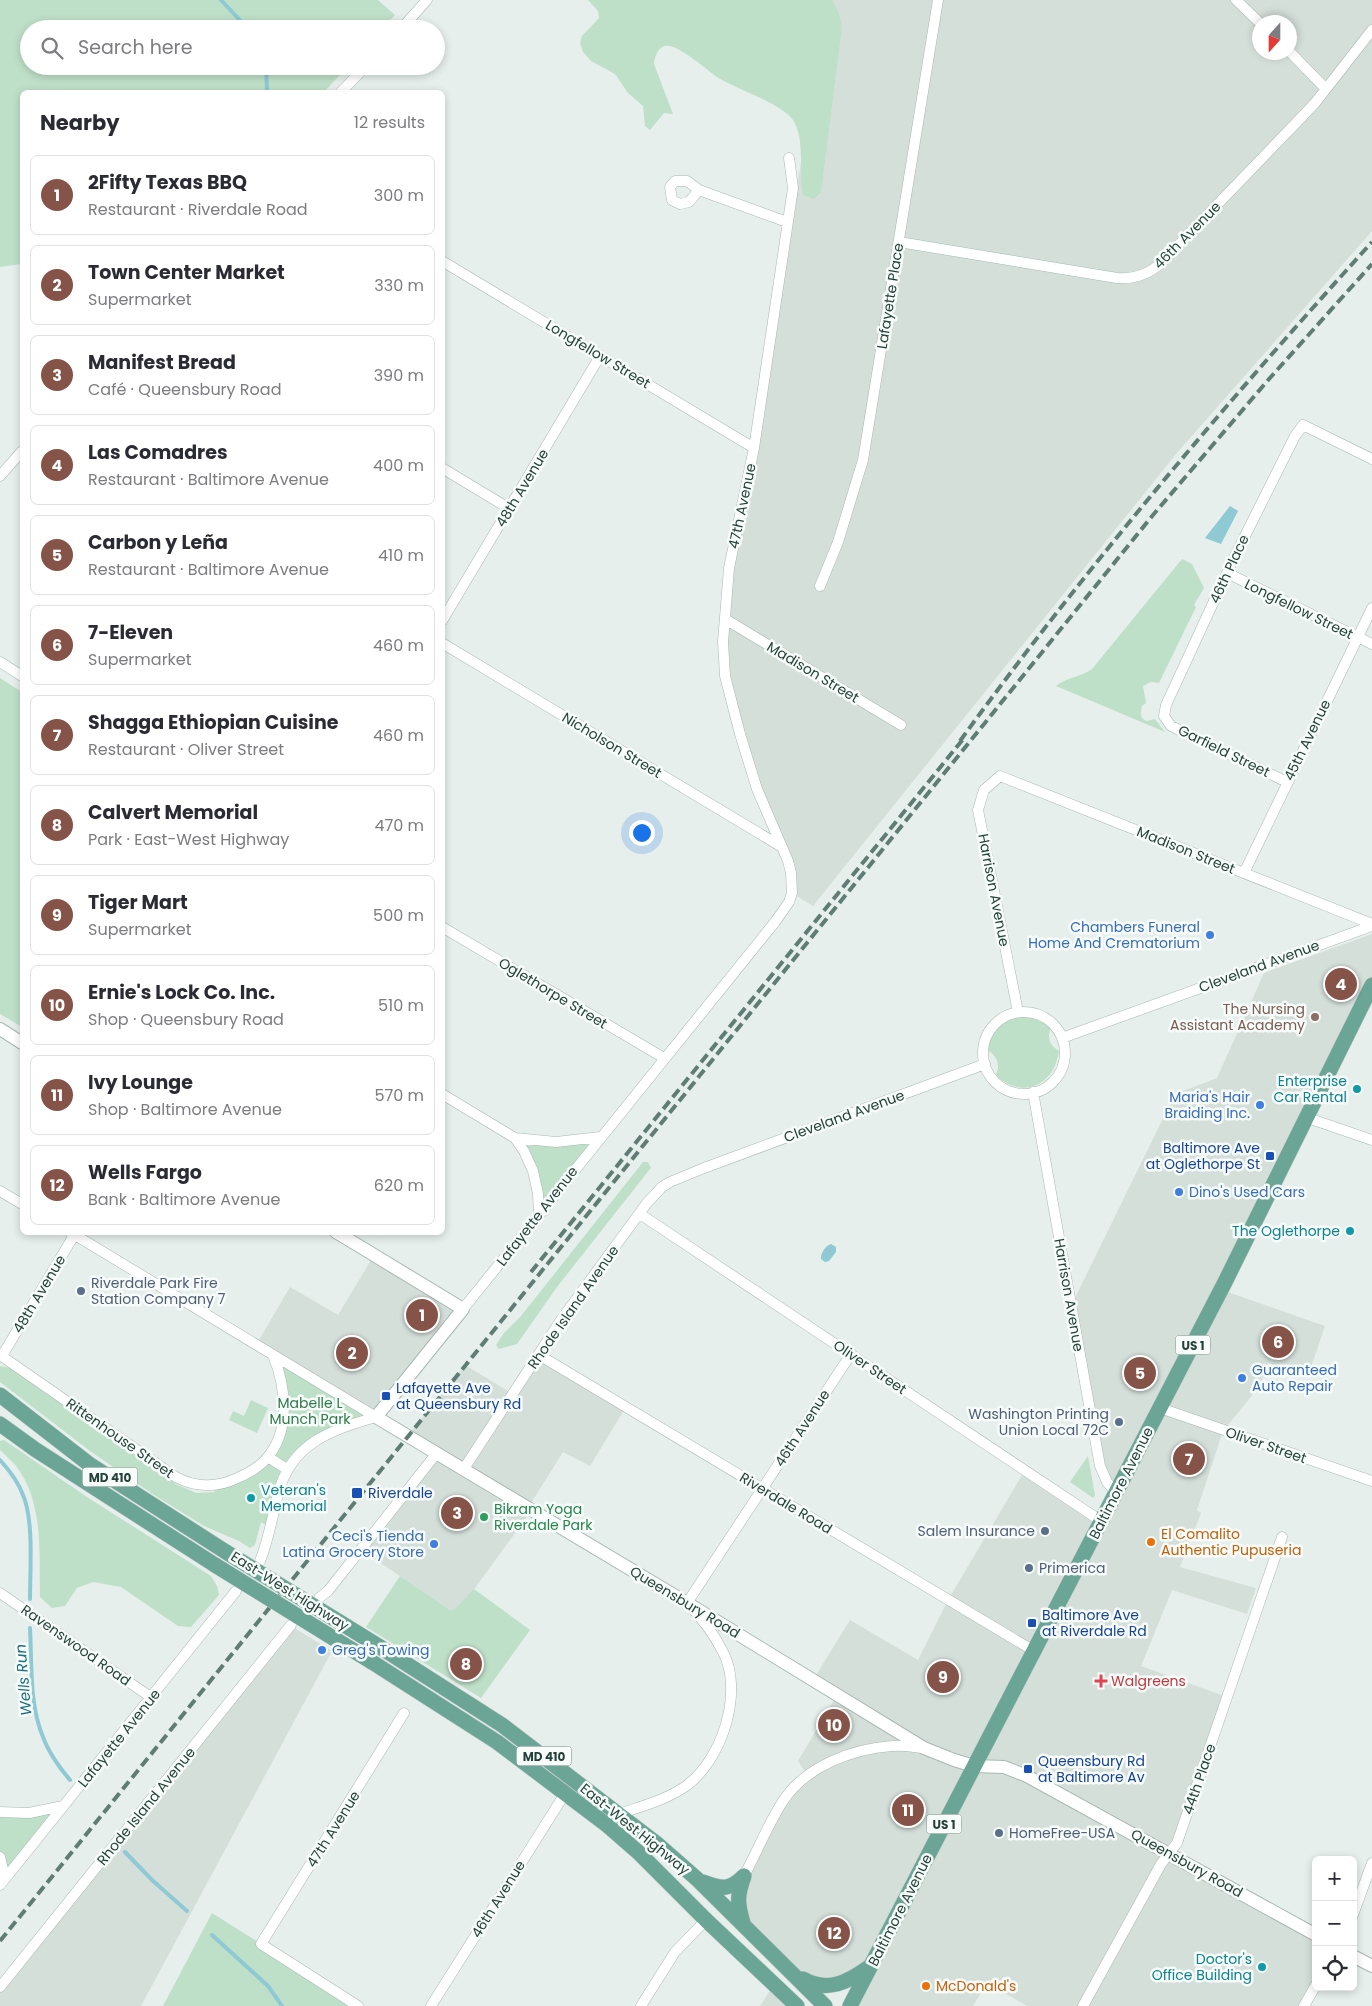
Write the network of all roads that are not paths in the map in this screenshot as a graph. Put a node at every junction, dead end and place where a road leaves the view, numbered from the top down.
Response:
1 (427, 0) edge
2 (938, 0) edge
3 (1236, 0) edge
4 (1252, 15) edge
5 (409, 20) edge
6 (1372, 30) edge
7 (1297, 59) edge
8 (357, 75) edge
9 (1326, 89) junction
10 (343, 90) edge
11 (789, 158) dead end
12 (698, 190) dead end
13 (787, 222) junction
14 (899, 242) junction
15 (445, 263) edge
16 (600, 356) junction
17 (754, 448) junction
18 (20, 453) edge
19 (1372, 459) edge
20 (445, 470) edge
21 (1, 474) edge
22 (510, 509) junction
23 (1227, 573) junction
24 (820, 586) dead end
25 (1372, 608) edge
26 (445, 616) edge
27 (725, 620) junction
28 (1357, 637) junction
29 (1372, 644) edge
30 (445, 645) edge
31 (0, 662) edge
32 (20, 675) edge
33 (1164, 716) joint
34 (901, 725) dead end
35 (1000, 776) joint
36 (1287, 782) junction
37 (782, 847) junction
38 (1244, 873) junction
39 (1372, 925) edge
40 (445, 929) edge
41 (1372, 984) edge
42 (1018, 1012) junction
43 (0, 1029) edge
44 (1062, 1038) junction
45 (20, 1042) edge
46 (664, 1058) junction
47 (984, 1064) junction
48 (1032, 1092) junction
49 (445, 1096) edge
50 (1308, 1118) junction
51 (600, 1137) junction
52 (515, 1138) junction
53 (1372, 1140) edge
54 (704, 1168) joint
55 (0, 1191) edge
56 (20, 1203) edge
57 (539, 1214) junction
58 (640, 1214) junction
59 (73, 1235) edge
60 (77, 1235) edge
61 (341, 1235) edge
62 (463, 1309) junction
63 (539, 1354) junction
64 (851, 1354) junction
65 (1, 1355) edge
66 (273, 1355) junction
67 (0, 1395) edge
68 (1160, 1408) junction
69 (376, 1418) junction
70 (0, 1424) edge
71 (436, 1454) junction
72 (268, 1457) junction
73 (288, 1470) junction
74 (463, 1470) junction
75 (1372, 1481) edge
76 (762, 1489) junction
77 (1116, 1493) junction
78 (1101, 1521) junction
79 (1282, 1537) dead end
80 (260, 1561) dead end
81 (236, 1592) dead end
82 (0, 1593) edge
83 (319, 1598) dead end
84 (687, 1603) junction
85 (291, 1625) dead end
86 (1034, 1652) junction
87 (152, 1698) junction
88 (404, 1713) dead end
89 (924, 1748) junction
90 (974, 1766) junction
91 (566, 1792) junction
92 (63, 1806) junction
93 (0, 1812) edge
94 (619, 1814) junction
95 (1170, 1853) junction
96 (0, 1856) edge
97 (1372, 1863) edge
98 (744, 1876) junction
99 (697, 1879) junction
100 (2, 1882) edge
101 (1357, 1904) edge
102 (706, 1920) junction
103 (743, 1924) junction
104 (1312, 1932) edge
105 (1357, 1958) edge
106 (871, 1965) junction
107 (1372, 1966) edge
108 (793, 1973) junction
109 (0, 1987) edge
110 (1313, 1991) edge
111 (358, 2006) edge
112 (431, 2006) edge
113 (641, 2006) edge
114 (797, 2006) edge
115 (825, 2006) edge
116 (850, 2006) edge
117 (1083, 2006) edge
118 (1304, 2006) edge

1 - 5 street
2 - 14 street, Lafayette Place
3 - 4 street
6 - 9 street, 46th Avenue
7 - 9 street
8 - 10 street
9 - 14 street, 46th Avenue
11 - 13 street, 47th Avenue
12 - 13 street
13 - 17 street, 47th Avenue
14 - 24 street, Lafayette Place
15 - 16 street, Longfellow Street
16 - 17 street, Longfellow Street
16 - 22 street, 48th Avenue
17 - 27 street, 47th Avenue
18 - 21 street
19 - 23 street, 46th Place
20 - 22 street
22 - 26 street, 48th Avenue
23 - 28 street, Longfellow Street
23 - 33 street, 46th Place
25 - 28 street, 45th Avenue
27 - 34 street, Madison Street
27 - 37 street, 47th Avenue
28 - 29 street, Longfellow Street
28 - 36 street, 45th Avenue
30 - 37 street, Nicholson Street
31 - 32 street
33 - 36 street, Garfield Street
35 - 38 street, Madison Street
35 - 42 street, Harrison Avenue
36 - 38 street, 45th Avenue
37 - 46 street, Lafayette Avenue
38 - 39 street, Madison Street
39 - 44 street, Cleveland Avenue
40 - 46 street, Oglethorpe Street
41 - 50 main road, Baltimore Avenue / US 1
42 - 44 street
42 - 47 street
43 - 45 street
44 - 48 street
46 - 51 street, Lafayette Avenue
47 - 48 street
47 - 54 street, Cleveland Avenue
48 - 77 street, Harrison Avenue
49 - 52 street
50 - 53 street
50 - 68 main road, Baltimore Avenue / US 1
51 - 52 street
51 - 57 street, Lafayette Avenue
52 - 57 street
54 - 58 street, Rhode Island Avenue
55 - 56 street
57 - 62 street, Lafayette Avenue
58 - 63 street, Rhode Island Avenue
58 - 64 street, Oliver Street
59 - 65 street, 48th Avenue
60 - 66 street, Queensbury Road
61 - 62 street
62 - 69 street, Lafayette Avenue
63 - 74 street, Rhode Island Avenue
63 - 76 street, Riverdale Road
64 - 76 street, 46th Avenue
64 - 78 street, Oliver Street
65 - 72 street, Rittenhouse Street
66 - 69 street, Queensbury Road
66 - 72 street
67 - 94 main road, East-West Highway / MD 410, bridge
68 - 75 street, Oliver Street
68 - 77 main road, Baltimore Avenue / US 1
69 - 71 street, Queensbury Road
69 - 73 street
70 - 91 main road, East-West Highway / MD 410, bridge
71 - 74 street, Queensbury Road
71 - 83 street
72 - 73 street
73 - 80 street
74 - 84 street, Queensbury Road
76 - 84 street, 46th Avenue
76 - 86 street, Riverdale Road
77 - 78 main road, Baltimore Avenue / US 1
78 - 86 main road, Baltimore Avenue / US 1
79 - 95 street, 44th Place
81 - 87 street, Lafayette Avenue
82 - 87 street, Ravenswood Road
84 - 89 street, Queensbury Road
84 - 94 street
85 - 109 street, Rhode Island Avenue
86 - 90 main road, Baltimore Avenue / US 1
87 - 92 street, Lafayette Avenue
88 - 111 street, 47th Avenue
89 - 90 street, Queensbury Road
89 - 98 street
90 - 95 street, Queensbury Road
90 - 106 main road, Baltimore Avenue / US 1
91 - 102 main road, East-West Highway / MD 410
91 - 112 street, 46th Avenue
92 - 93 street
92 - 100 street, Lafayette Avenue
94 - 99 main road, East-West Highway / MD 410
95 - 104 street, Queensbury Road
95 - 117 street, 44th Place
96 - 100 street
97 - 101 street
98 - 99 main road
98 - 103 main road
99 - 103 main road, East-West Highway / MD 410
102 - 113 street
102 - 114 main road, East-West Highway / MD 410
103 - 108 main road, East-West Highway / MD 410
105 - 107 street
106 - 108 main road
106 - 116 main road, Baltimore Avenue / US 1
108 - 115 main road, East-West Highway / MD 410
110 - 118 street

